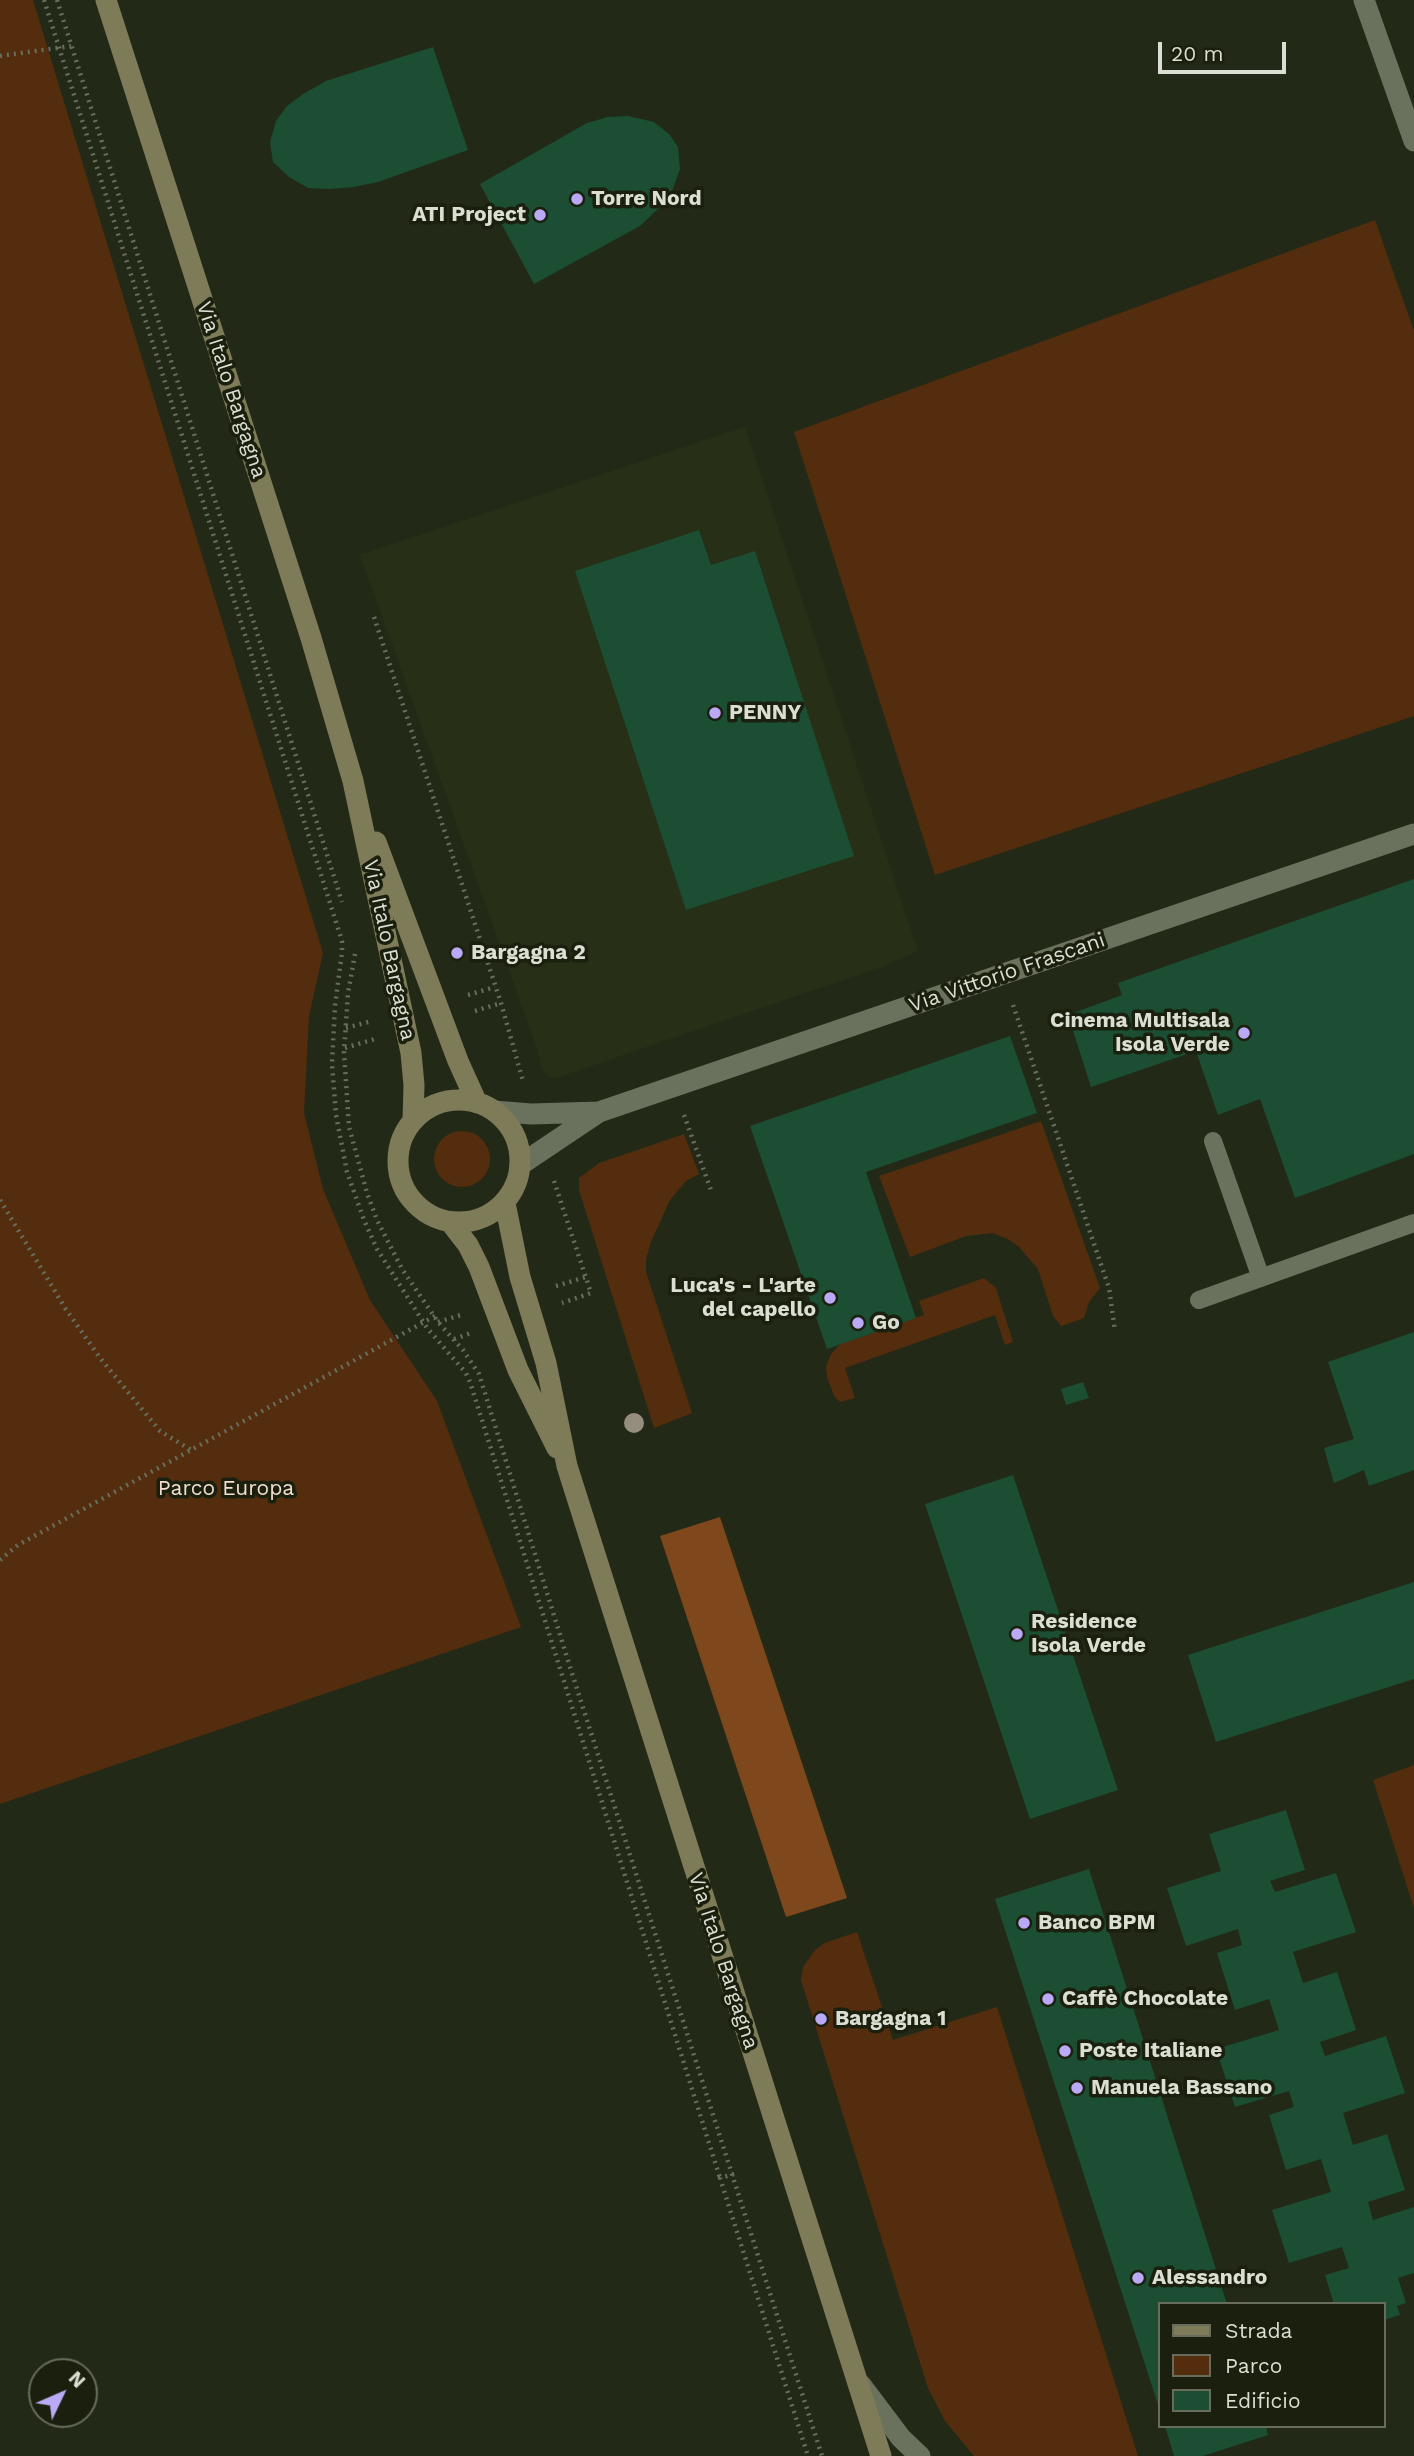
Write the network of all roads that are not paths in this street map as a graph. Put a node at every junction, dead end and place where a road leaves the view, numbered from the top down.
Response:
1 (106, 0) edge
2 (1364, 0) edge
3 (1414, 141) edge
4 (353, 781) junction
5 (1414, 834) edge
6 (485, 1107) junction
7 (599, 1112) junction
8 (413, 1120) junction
9 (1213, 1141) dead end
10 (520, 1165) junction
11 (505, 1203) junction
12 (451, 1223) junction
13 (1414, 1223) edge
14 (1261, 1278) junction
15 (1199, 1300) dead end
16 (567, 1466) junction
17 (857, 2381) junction
18 (881, 2456) edge
19 (920, 2456) edge

1 - 4 street, Via Italo Bargagna
2 - 3 street
4 - 6 street, Via Italo Bargagna
4 - 8 street, Via Italo Bargagna
5 - 7 street, Via Vittorio Frascani
6 - 7 street, Via Vittorio Frascani
6 - 8 street
6 - 10 street
7 - 10 street, Via Vittorio Frascani
8 - 12 street
9 - 14 lane
10 - 11 street
11 - 12 street
11 - 16 street, Via Italo Bargagna
12 - 16 street, Via Italo Bargagna
13 - 14 lane
14 - 15 lane
16 - 17 street, Via Italo Bargagna
17 - 18 street, Via Italo Bargagna
17 - 19 street

